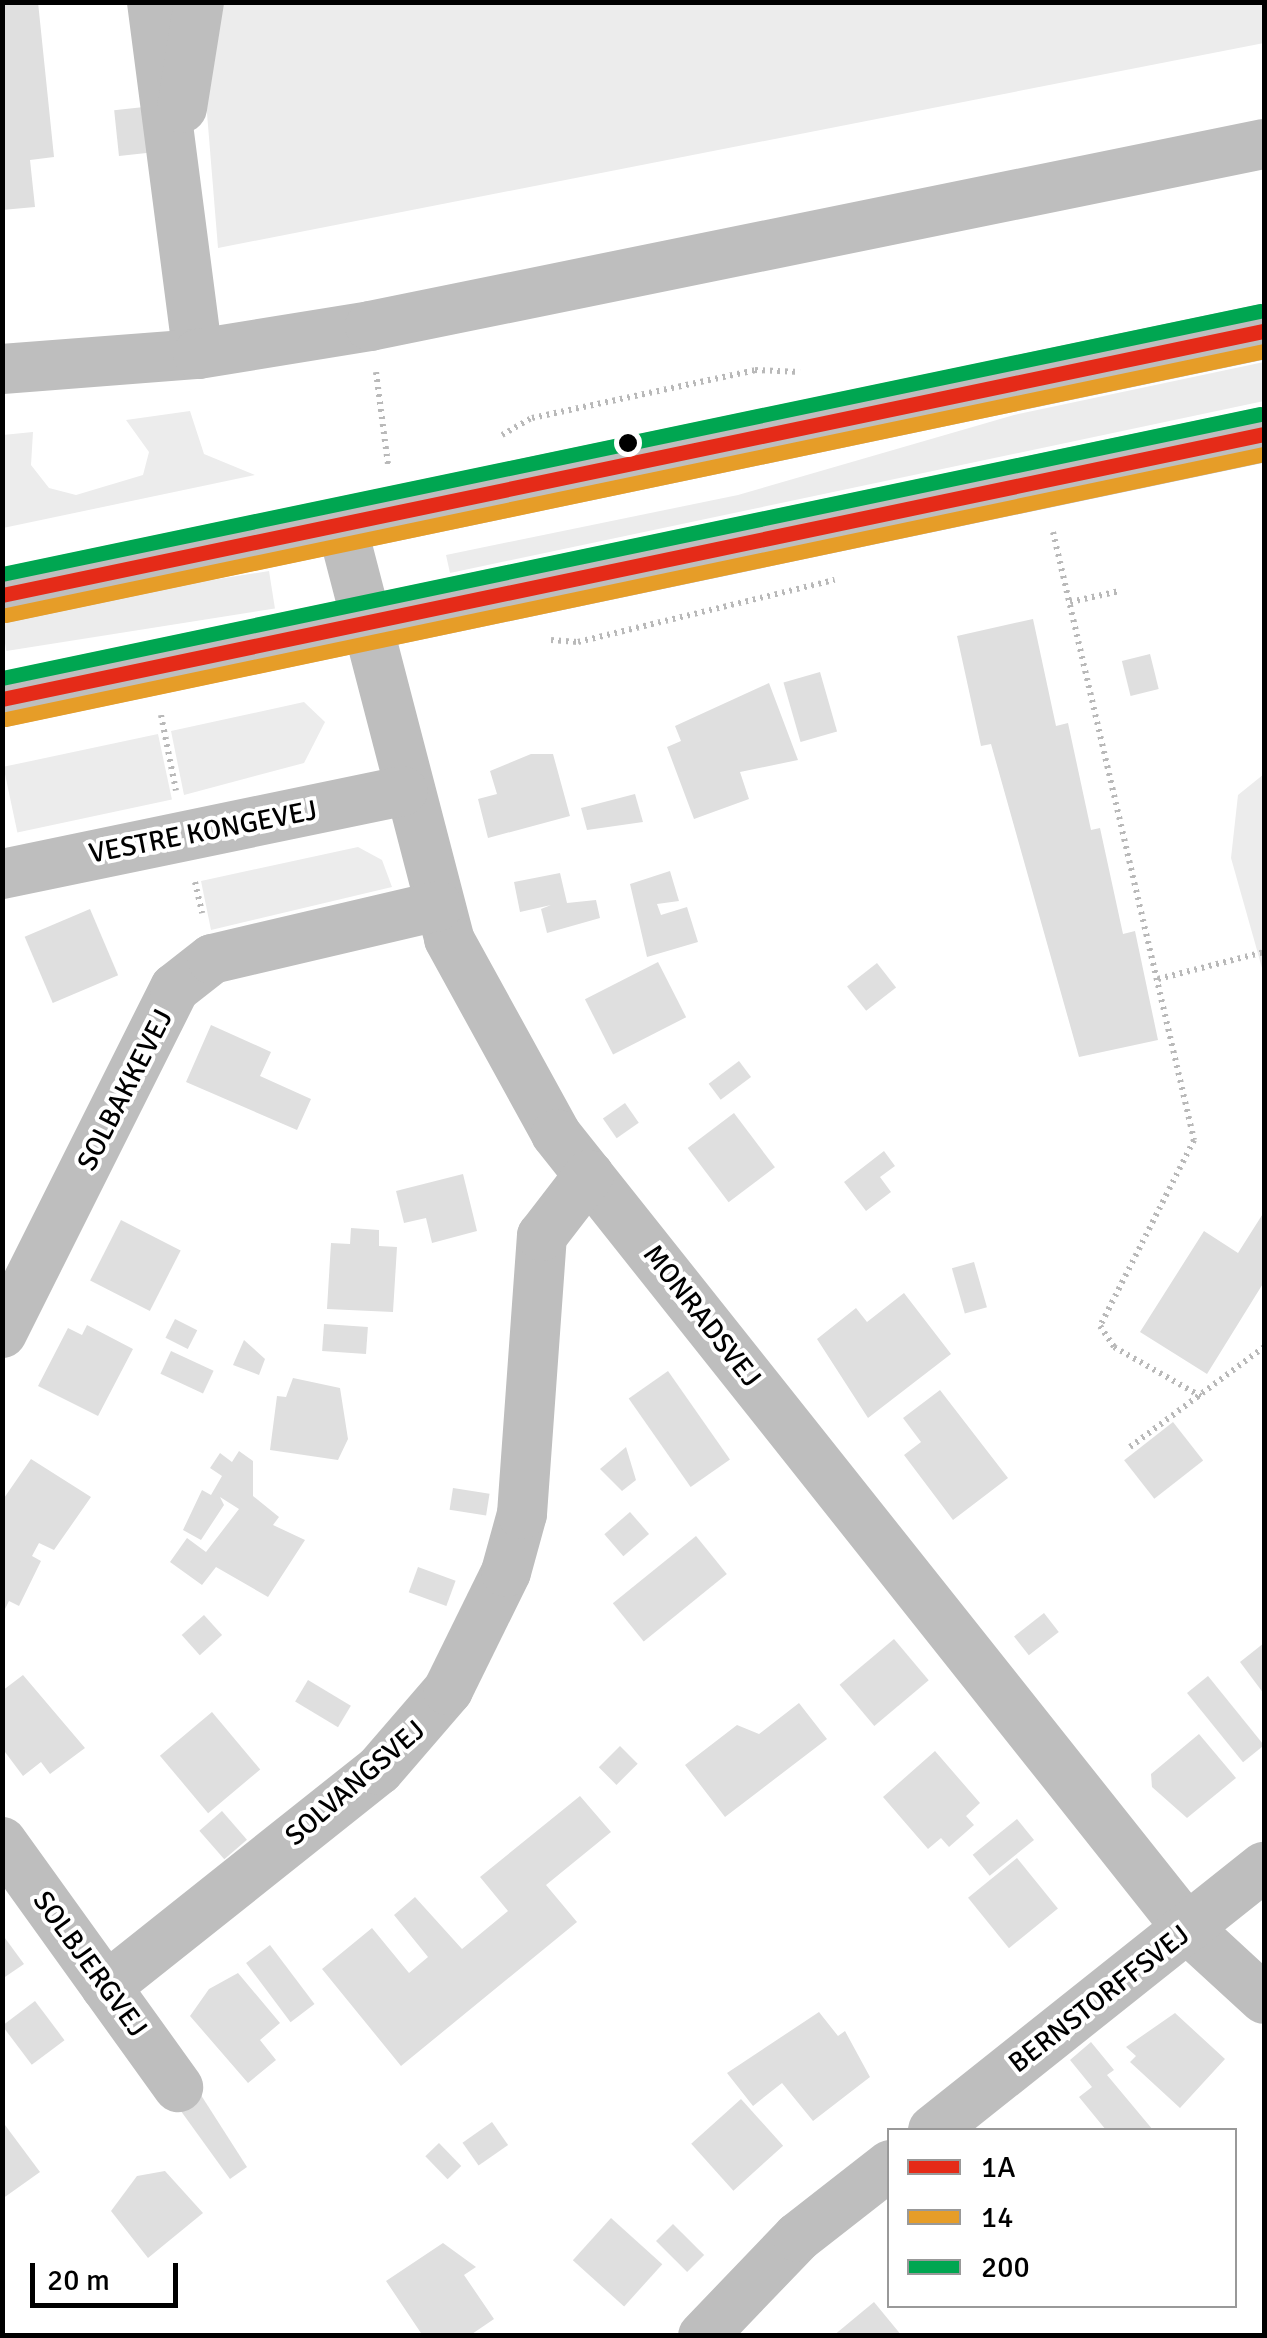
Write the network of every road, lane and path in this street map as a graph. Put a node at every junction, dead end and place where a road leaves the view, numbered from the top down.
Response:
1 (152, 2) edge
2 (199, 2) edge
3 (1264, 144) edge
4 (173, 168) junction
5 (1264, 331) edge
6 (198, 354) junction
7 (2, 370) edge
8 (378, 388) dead end
9 (1264, 434) edge
10 (384, 442) dead end
11 (1041, 480) junction
12 (341, 523) junction
13 (1120, 591) dead end
14 (2, 595) edge
15 (1070, 602) junction
16 (362, 623) junction
17 (2, 699) edge
18 (404, 792) junction
19 (2, 874) edge
20 (438, 906) junction
21 (1264, 952) edge
22 (1158, 979) junction
23 (589, 1175) junction
24 (2, 1333) edge
25 (1264, 1346) edge
26 (1202, 1396) junction
27 (1130, 1447) dead end
28 (2, 1842) edge
29 (1264, 1867) edge
30 (1188, 1929) junction
31 (106, 1987) junction
32 (1264, 1999) edge
33 (178, 2087) dead end
34 (937, 2128) edge
35 (887, 2167) edge
36 (704, 2336) edge

1 - 4 street
2 - 4 street
3 - 6 street
4 - 6 street
5 - 12 main road
6 - 7 street
8 - 10 path
9 - 11 main road
11 - 15 path
11 - 16 main road
12 - 14 main road
12 - 16 street, MONRADSVEJ
13 - 15 path
15 - 22 path
16 - 17 main road
16 - 18 street, MONRADSVEJ
18 - 19 street, VESTRE KONGEVEJ
18 - 20 street, MONRADSVEJ
20 - 23 street, MONRADSVEJ
20 - 24 street, SOLBAKKEVEJ
21 - 22 path
22 - 26 path
23 - 30 street, MONRADSVEJ
23 - 31 street, SOLVANGSVEJ
25 - 26 path
26 - 27 path
28 - 31 street, SOLBJERGVEJ
29 - 30 street, BERNSTORFFSVEJ
30 - 32 street, MONRADSVEJ
30 - 34 street, BERNSTORFFSVEJ
31 - 33 street, SOLBJERGVEJ
35 - 36 street

